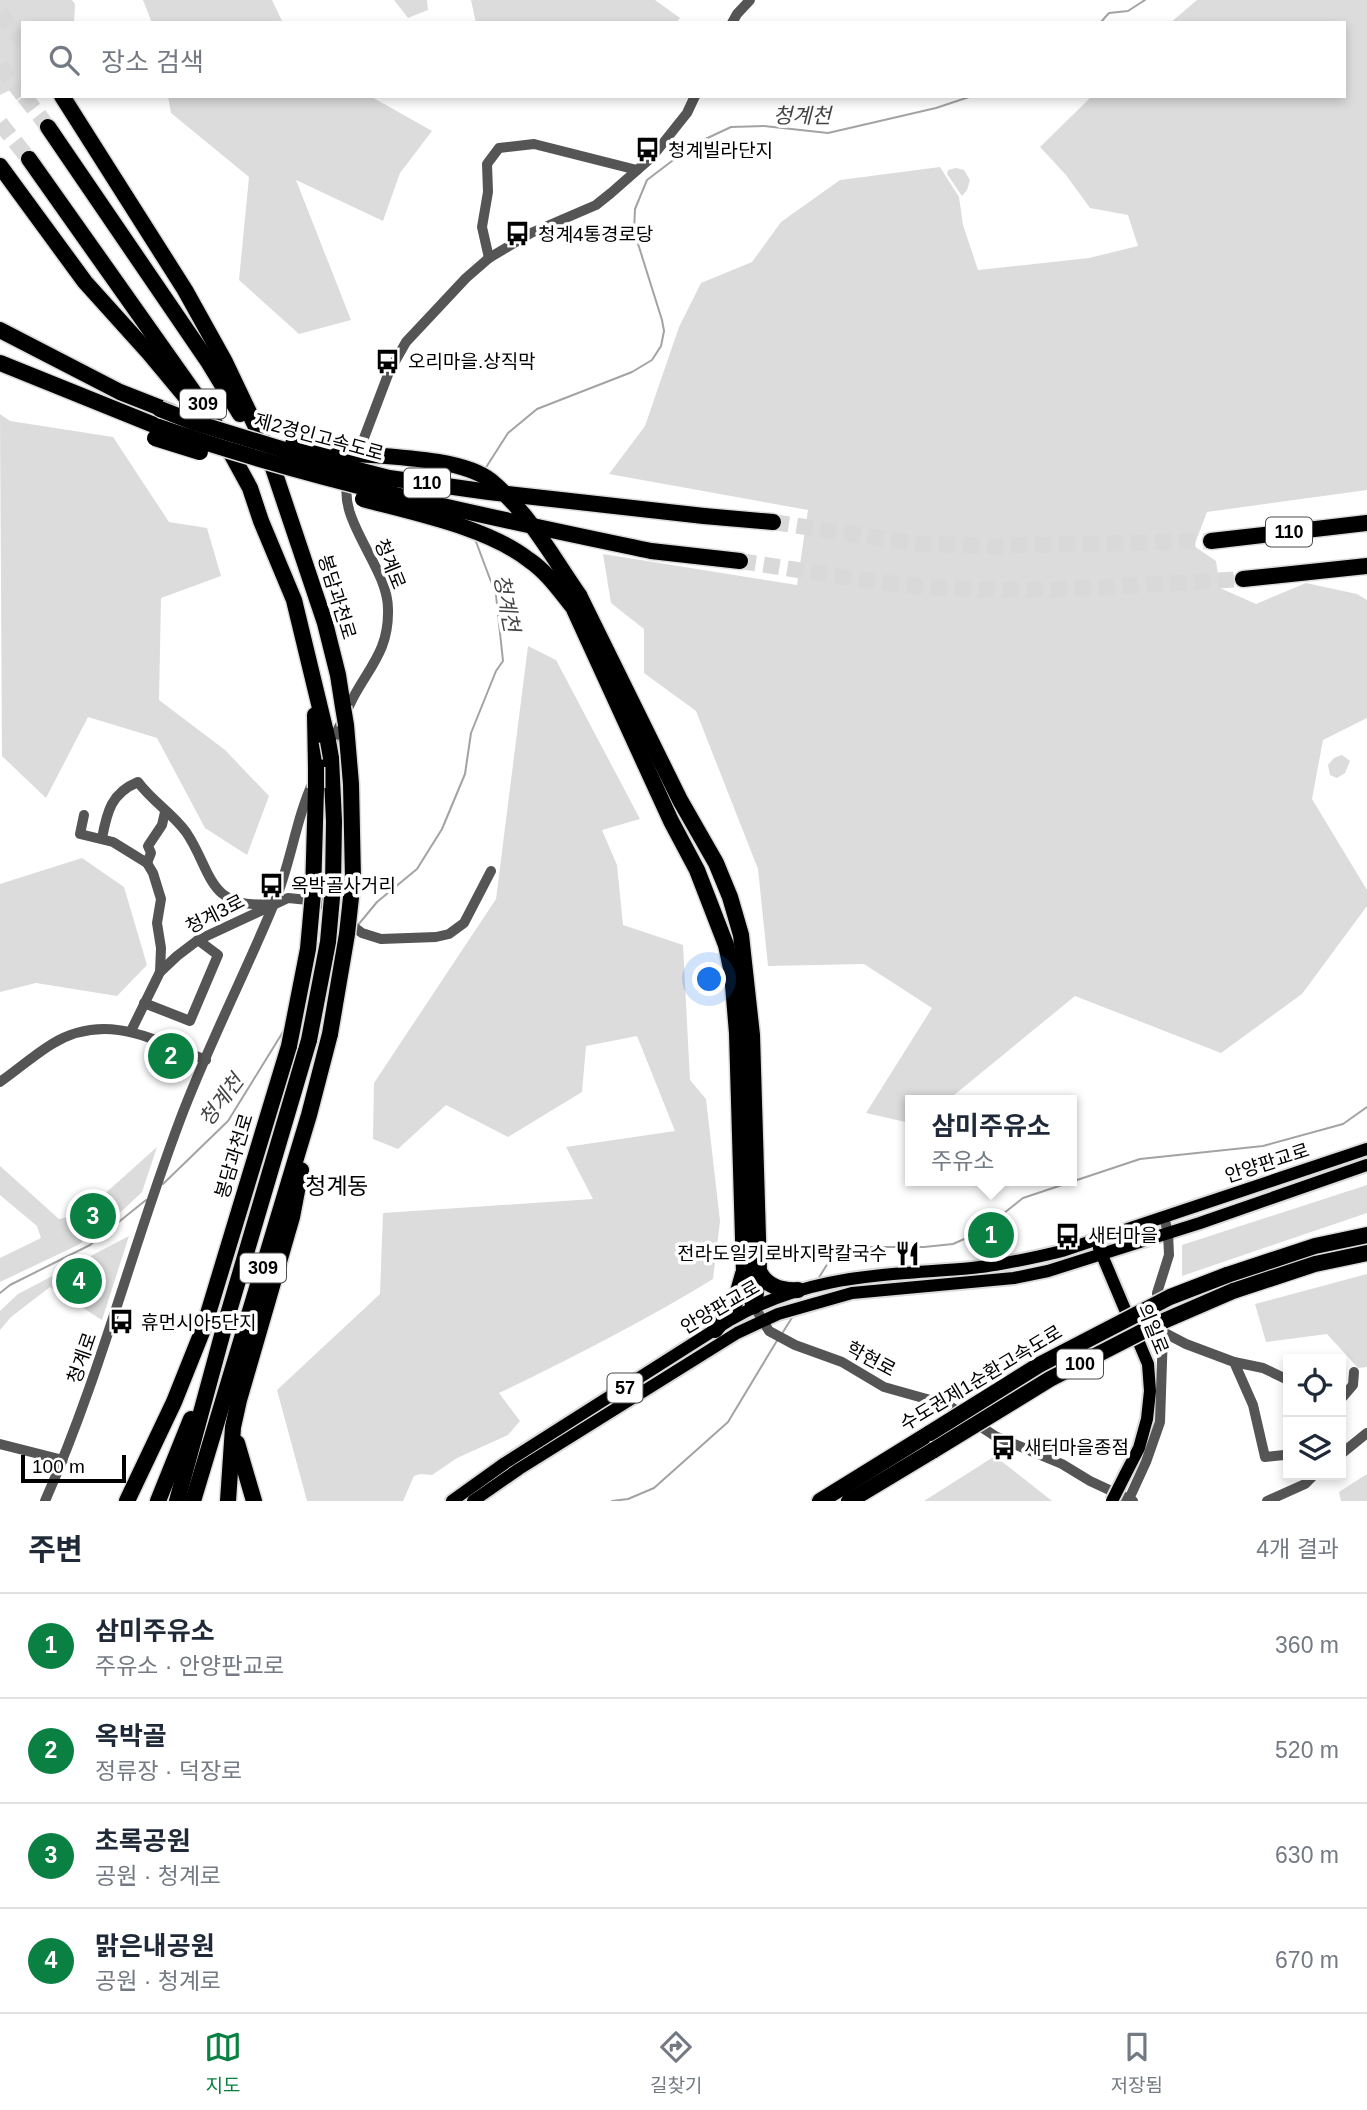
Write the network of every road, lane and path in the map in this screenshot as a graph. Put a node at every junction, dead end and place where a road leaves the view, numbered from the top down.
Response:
1 (750, 0) edge
2 (733, 21) edge
3 (63, 98) edge
4 (694, 98) edge
5 (48, 127) tunnel mouth
6 (29, 159) tunnel mouth
7 (0, 166) edge
8 (637, 170) junction
9 (489, 258) junction
10 (0, 330) edge
11 (0, 363) edge
12 (160, 409) junction
13 (157, 433) junction
14 (286, 507) junction
15 (261, 521) junction
16 (773, 522) tunnel mouth
17 (1367, 523) edge
18 (1211, 541) tunnel mouth
19 (740, 561) tunnel mouth
20 (1367, 566) edge
21 (1243, 579) tunnel mouth
22 (576, 601) junction
23 (315, 681) junction
24 (165, 812) junction
25 (84, 815) dead end
26 (102, 838) junction
27 (147, 863) junction
28 (491, 871) dead end
29 (316, 897) junction
30 (274, 904) junction
31 (198, 940) junction
32 (160, 972) junction
33 (144, 1003) junction
34 (131, 1031) junction
35 (206, 1060) junction
36 (0, 1082) edge
37 (309, 1115) junction
38 (1367, 1149) edge
39 (1367, 1165) edge
40 (1164, 1217) junction
41 (1168, 1233) junction
42 (1367, 1235) edge
43 (1096, 1239) junction
44 (1101, 1253) junction
45 (1367, 1253) edge
46 (751, 1271) junction
47 (801, 1289) junction
48 (758, 1314) junction
49 (224, 1328) junction
50 (715, 1330) junction
51 (1163, 1332) junction
52 (1234, 1362) junction
53 (1354, 1372) dead end
54 (1283, 1378) edge
55 (1346, 1393) edge
56 (233, 1427) junction
57 (1367, 1433) edge
58 (0, 1444) edge
59 (1346, 1450) edge
60 (1283, 1456) edge
61 (63, 1460) junction
62 (1309, 1480) edge
63 (1131, 1500) edge
64 (45, 1501) edge
65 (127, 1501) edge
66 (159, 1501) edge
67 (177, 1501) edge
68 (193, 1501) edge
69 (228, 1501) edge
70 (254, 1501) edge
71 (452, 1501) edge
72 (473, 1501) edge
73 (820, 1501) edge
74 (849, 1501) edge
75 (1112, 1501) edge
76 (1267, 1501) edge

1 - 2 street
3 - 14 highway, 봉담과천로
4 - 8 street, 청계로
5 - 14 highway, 봉담과천로 / 309
6 - 15 highway, 봉담과천로 / 309
7 - 15 highway, 봉담과천로
8 - 9 street, 청계로
8 - 9 street
9 - 30 street, 청계로
10 - 12 highway, 제2경인고속도로 / 110
11 - 13 highway, 제2경인고속도로 / 110
12 - 16 highway, 제2경인고속도로 / 110, bridge
12 - 22 highway, bridge
13 - 19 highway, 제2경인고속도로 / 110, bridge
13 - 22 highway, bridge
14 - 37 highway, 봉담과천로 / 309, bridge
15 - 23 highway, 봉담과천로 / 309
17 - 18 highway, 110
20 - 21 highway, 110
22 - 46 highway
23 - 29 highway, 봉담과천로, bridge
23 - 49 highway, 봉담과천로 / 309, bridge
24 - 26 street
24 - 27 street
24 - 30 street
25 - 26 street
26 - 27 street
27 - 32 street
28 - 29 street, bridge
29 - 30 street
29 - 65 highway, 봉담과천로, bridge
30 - 31 street, 청계3로
30 - 35 street, 청계로
31 - 32 street, 청계3로
31 - 33 street
32 - 33 street, 청계3로
33 - 34 street, 청계3로
34 - 35 street
34 - 36 street
35 - 61 street, 청계로
37 - 56 highway, 봉담과천로
37 - 68 highway, 봉담과천로 / 309
38 - 40 main road, 안양판교로 / 57
39 - 41 main road, 안양판교로 / 57
40 - 41 street
40 - 43 main road, 안양판교로 / 57
41 - 44 main road, 안양판교로 / 57
41 - 51 street
42 - 73 highway, 수도권제1순환고속도로 / 100, bridge
43 - 44 main road, 의일로
43 - 47 main road, 안양판교로 / 57
44 - 48 main road, 안양판교로 / 57
44 - 75 main road, 의일로, bridge
45 - 74 highway, 수도권제1순환고속도로 / 100, bridge
46 - 47 highway
46 - 48 highway
46 - 50 highway
47 - 48 main road, 안양판교로 / 57
48 - 50 main road, 안양판교로 / 57
48 - 63 street, 학현로
48 - 72 main road, 안양판교로 / 57
49 - 66 highway
49 - 67 highway, 봉담과천로 / 309
50 - 71 main road, 안양판교로 / 57
51 - 52 street
51 - 63 street
52 - 54 street
52 - 60 street
53 - 55 street
56 - 69 highway, 봉담과천로
56 - 70 highway
57 - 59 street
58 - 61 street
61 - 64 street, 청계로
62 - 76 street

